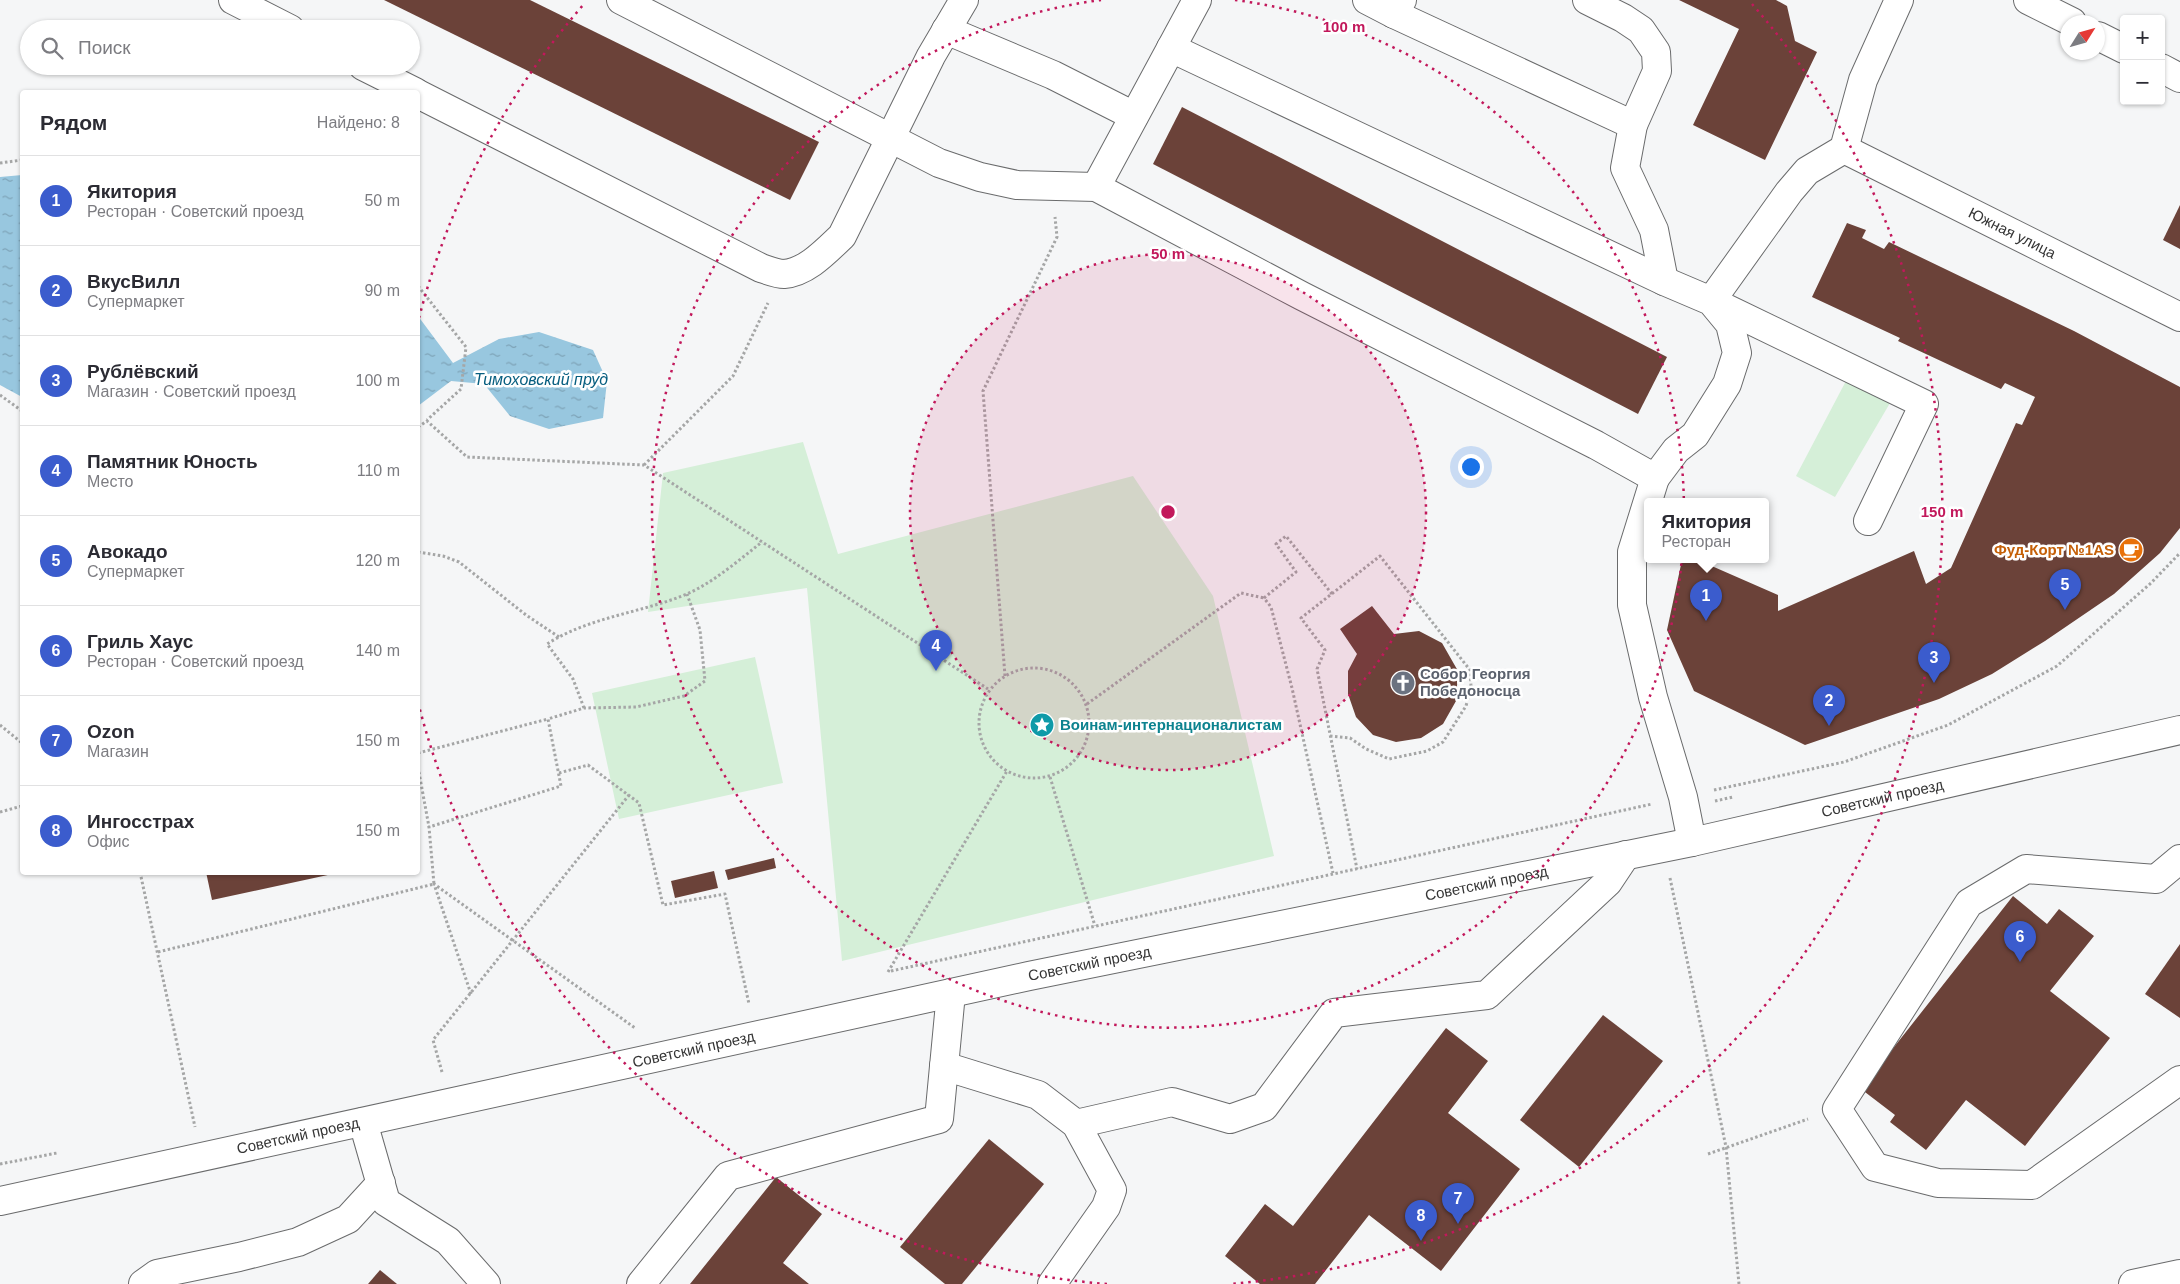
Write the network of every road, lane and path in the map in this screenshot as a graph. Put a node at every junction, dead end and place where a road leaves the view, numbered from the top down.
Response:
1 (233, 0) edge
2 (621, 0) edge
3 (964, 0) edge
4 (1197, 0) edge
5 (1367, 0) edge
6 (1587, 0) edge
7 (1899, 0) edge
8 (2028, 0) edge
9 (1398, 7) edge
10 (2060, 16) edge
11 (272, 20) edge
12 (946, 30) junction
13 (2105, 40) edge
14 (2120, 47) edge
15 (1171, 48) junction
16 (2165, 70) edge
17 (381, 75) edge
18 (2180, 78) edge
19 (410, 90) edge
20 (420, 95) edge
21 (1134, 116) junction
22 (1633, 125) junction
23 (890, 138) junction
24 (1844, 149) junction
25 (20, 160) edge
26 (0, 163) edge
27 (1052, 185) junction
28 (1096, 187) junction
29 (783, 274) junction
30 (1664, 281) junction
31 (420, 289) edge
32 (1711, 301) junction
33 (2180, 317) edge
34 (0, 395) edge
35 (20, 410) edge
36 (427, 421) junction
37 (420, 426) edge
38 (644, 465) junction
39 (1655, 478) junction
40 (1649, 498) edge
41 (1644, 513) edge
42 (1868, 521) dead end
43 (762, 542) junction
44 (420, 552) edge
45 (2180, 553) edge
46 (687, 594) junction
47 (1332, 594) junction
48 (1264, 598) junction
49 (559, 637) junction
50 (1005, 676) junction
51 (988, 689) junction
52 (1087, 704) junction
53 (584, 708) junction
54 (548, 719) junction
55 (0, 725) edge
56 (2180, 730) edge
57 (1330, 736) junction
58 (20, 741) edge
59 (420, 752) edge
60 (1007, 771) junction
61 (558, 773) junction
62 (1050, 777) junction
63 (420, 778) edge
64 (629, 795) junction
65 (1683, 797) junction
66 (20, 807) edge
67 (0, 812) edge
68 (429, 827) junction
69 (1692, 842) junction
70 (1626, 856) junction
71 (2180, 859) edge
72 (1357, 870) junction
73 (1669, 870) dead end
74 (1333, 874) junction
75 (141, 875) edge
76 (434, 884) junction
77 (1095, 926) junction
78 (512, 942) junction
79 (158, 952) junction
80 (888, 972) junction
81 (879, 974) dead end
82 (951, 993) junction
83 (471, 994) junction
84 (758, 1002) dead end
85 (749, 1004) junction
86 (740, 1006) dead end
87 (629, 1032) dead end
88 (944, 1066) junction
89 (452, 1072) dead end
90 (2180, 1080) edge
91 (1837, 1109) junction
92 (363, 1122) junction
93 (1076, 1124) junction
94 (186, 1129) dead end
95 (1726, 1148) junction
96 (59, 1153) dead end
97 (1708, 1154) dead end
98 (0, 1164) edge
99 (381, 1183) junction
100 (0, 1201) edge
101 (2180, 1274) edge
102 (144, 1284) edge
103 (486, 1284) edge
104 (641, 1284) edge
105 (1052, 1284) edge
106 (1739, 1284) edge
107 (2132, 1284) edge

1 - 11 street
2 - 23 street
3 - 12 street
4 - 15 street
5 - 9 street
6 - 22 street
7 - 24 street
8 - 10 street
9 - 22 street
12 - 21 street
12 - 23 street
13 - 14 street
15 - 21 street
15 - 30 street
16 - 18 street
17 - 19 street
20 - 29 street
21 - 28 street
22 - 30 street
23 - 27 street
23 - 29 street
24 - 32 street
24 - 33 street, Южная улица
25 - 26 path
27 - 28 street
27 - 50 path
28 - 39 street
29 - 38 path
30 - 32 street
31 - 36 path
32 - 39 street
32 - 42 street
34 - 35 path
36 - 37 path
36 - 38 path
38 - 43 path
39 - 40 street
41 - 65 street
43 - 46 path
43 - 51 path
44 - 49 path
45 - 65 path
46 - 49 path
46 - 53 path
47 - 48 path
47 - 57 path
47 - 57 path
48 - 52 path
48 - 74 path
49 - 53 path
50 - 51 path
50 - 52 path
51 - 60 path
52 - 62 path
53 - 54 path
54 - 59 path
54 - 61 path
55 - 58 path
56 - 69 street, Советский проезд
57 - 72 path
60 - 62 path
60 - 80 path
61 - 64 path
61 - 68 path
62 - 77 path
63 - 68 path
64 - 78 path
64 - 85 path
65 - 69 street
65 - 72 path
66 - 67 path
68 - 76 path
69 - 70 street, Советский проезд
70 - 82 street, Советский проезд
70 - 93 street
71 - 91 street
72 - 74 path
73 - 95 path
74 - 77 path
75 - 79 path
76 - 78 path
76 - 79 path
76 - 83 path
77 - 80 path
78 - 83 path
78 - 87 path
79 - 94 path
80 - 81 path
82 - 88 street
82 - 92 street, Советский проезд
83 - 89 path
84 - 85 path
85 - 86 path
88 - 93 street
88 - 104 street
90 - 91 street
91 - 95 path
92 - 99 street
92 - 100 street, Советский проезд
93 - 105 street
95 - 97 path
95 - 106 path
96 - 98 path
99 - 102 street
99 - 103 street
101 - 107 street

